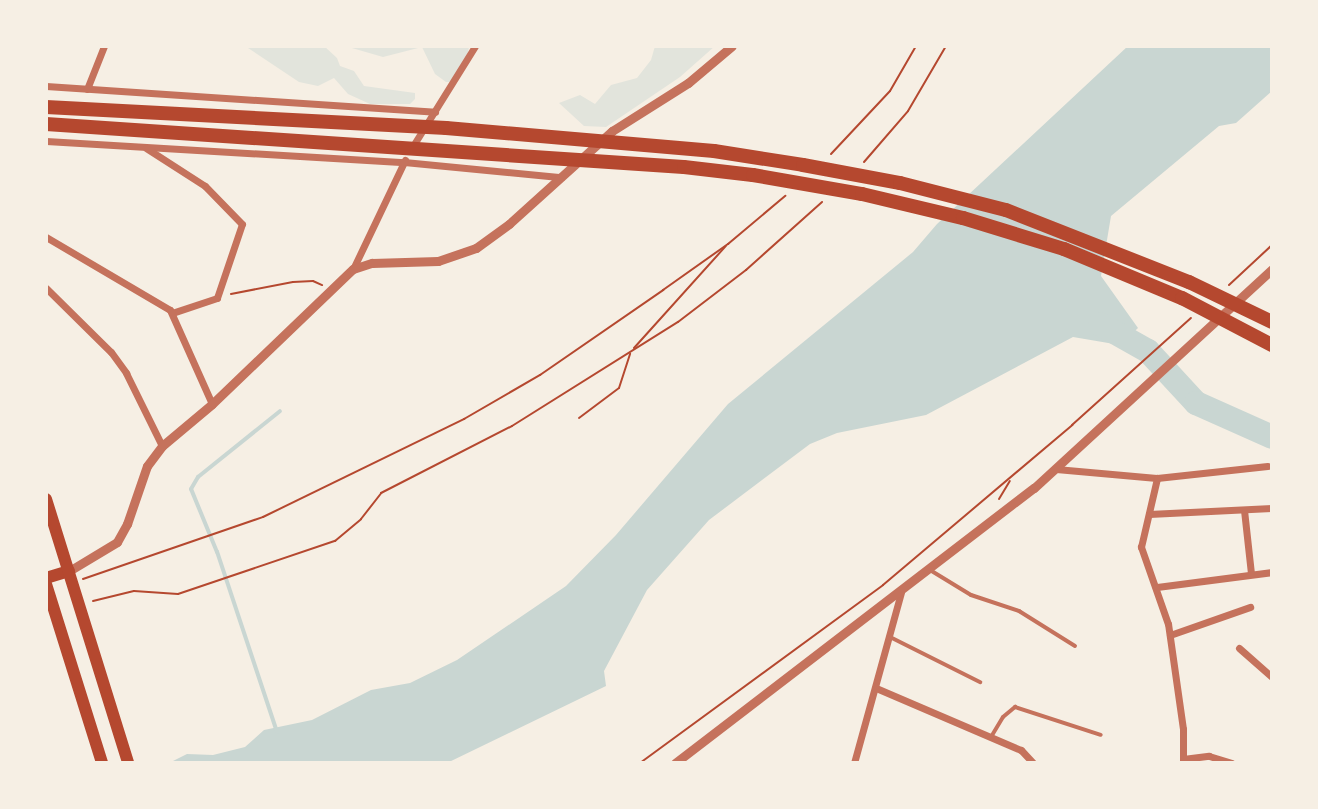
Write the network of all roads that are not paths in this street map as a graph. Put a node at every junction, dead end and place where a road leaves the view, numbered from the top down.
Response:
1 (104, 46) edge
2 (475, 46) edge
3 (732, 46) edge
4 (46, 86) edge
5 (87, 89) junction
6 (46, 107) edge
7 (435, 112) junction
8 (46, 124) edge
9 (46, 141) edge
10 (143, 146) junction
11 (404, 162) junction
12 (561, 177) junction
13 (46, 237) edge
14 (353, 269) junction
15 (1272, 269) edge
16 (46, 288) edge
17 (172, 313) junction
18 (1272, 322) edge
19 (1272, 345) edge
20 (212, 404) junction
21 (162, 446) junction
22 (1267, 466) dead end
23 (1056, 469) junction
24 (1157, 478) junction
25 (46, 499) edge
26 (1272, 508) edge
27 (1244, 510) junction
28 (1149, 514) junction
29 (930, 570) junction
30 (69, 571) junction
31 (1272, 572) edge
32 (1251, 573) junction
33 (46, 578) edge
34 (1157, 587) junction
35 (48, 589) edge
36 (901, 592) junction
37 (1250, 607) dead end
38 (1170, 635) junction
39 (890, 637) junction
40 (1075, 646) dead end
41 (1239, 648) dead end
42 (1272, 677) edge
43 (980, 682) dead end
44 (876, 688) junction
45 (1101, 735) dead end
46 (991, 738) junction
47 (1183, 761) edge
48 (102, 763) edge
49 (128, 763) edge
50 (675, 763) edge
51 (854, 763) edge
52 (1033, 763) edge
53 (1232, 763) edge

1 - 5 street
2 - 7 street
3 - 12 street
4 - 5 street
5 - 7 street
6 - 18 highway
7 - 11 street
8 - 19 highway
9 - 10 street
10 - 11 street
10 - 17 street
11 - 12 street
11 - 14 street
12 - 14 street
13 - 17 street
14 - 20 street
15 - 23 street
16 - 21 street
17 - 20 street
20 - 21 street
21 - 30 street
22 - 24 street
23 - 24 street
23 - 29 street
24 - 28 street
25 - 30 main road
26 - 27 street
27 - 28 street
27 - 32 street
28 - 34 street
29 - 36 street
29 - 40 lane
30 - 33 main road
30 - 49 main road
31 - 32 street
32 - 34 street
34 - 38 street
35 - 48 main road
36 - 39 street
36 - 50 street
37 - 38 street
38 - 47 street
39 - 43 lane
39 - 44 street
41 - 42 street
44 - 46 street
44 - 51 street
45 - 46 lane
46 - 52 street
47 - 53 street

